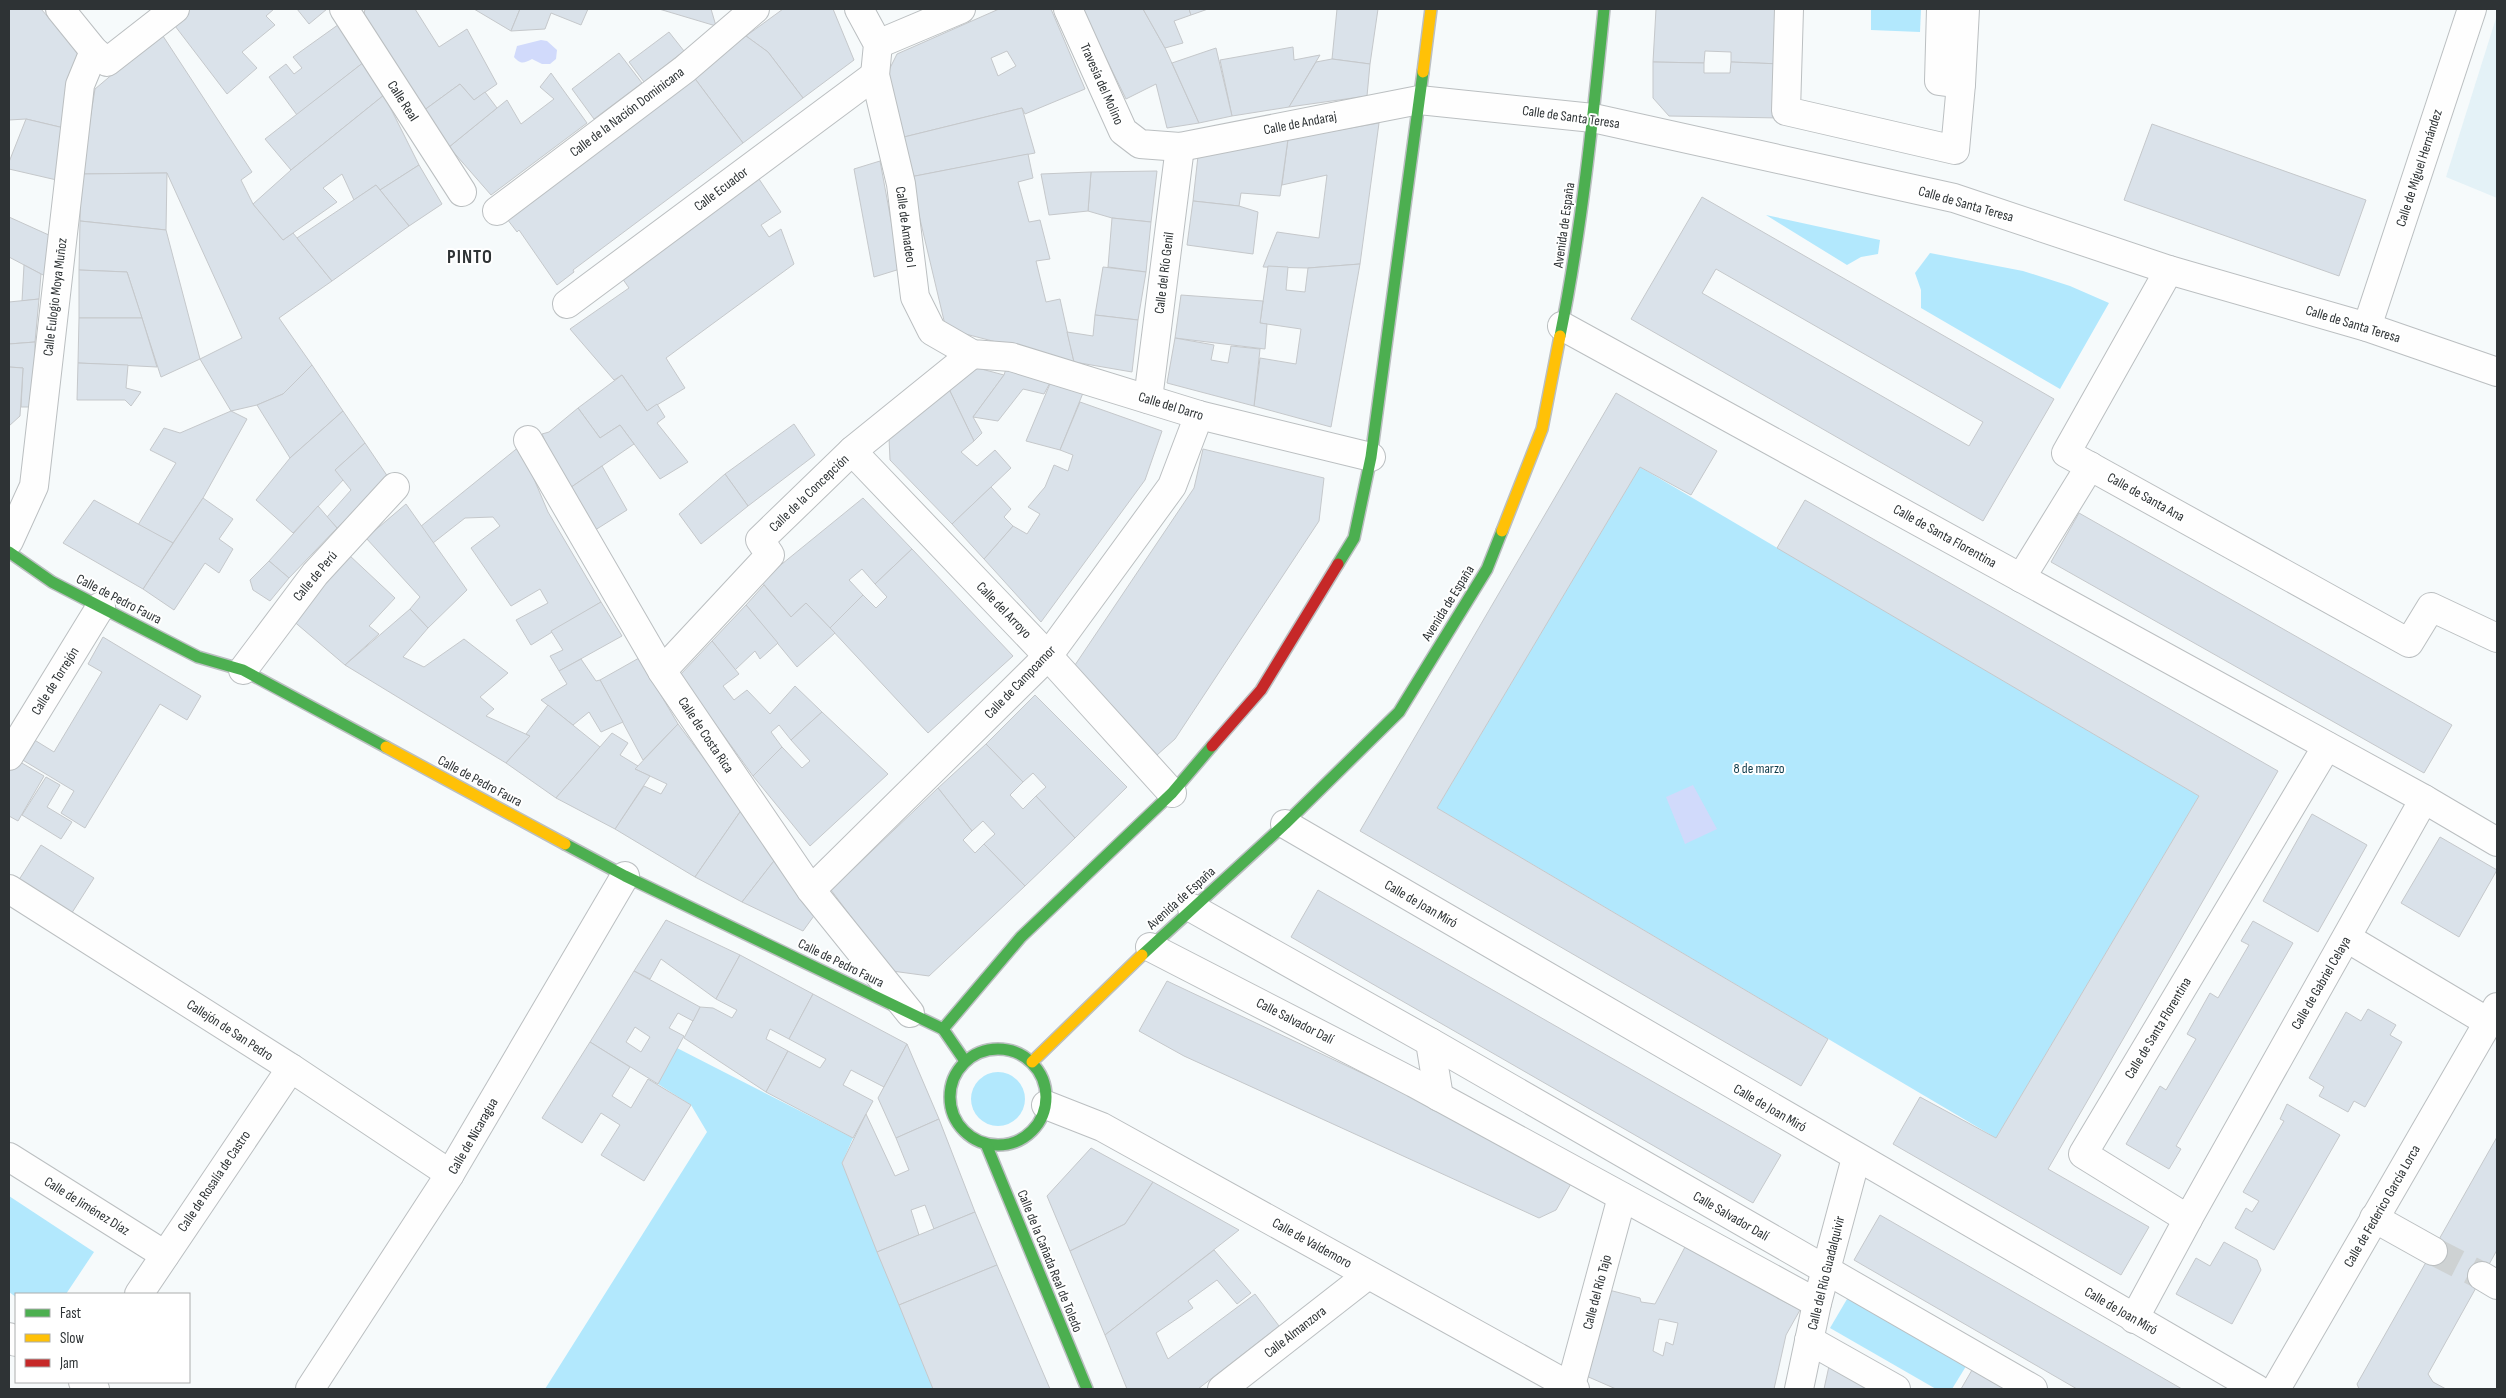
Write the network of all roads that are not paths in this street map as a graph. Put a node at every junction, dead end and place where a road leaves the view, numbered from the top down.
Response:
1 (60, 9) edge
2 (175, 9) edge
3 (755, 9) edge
4 (859, 9) edge
5 (961, 9) edge
6 (1068, 9) edge
7 (1431, 9) edge
8 (1604, 9) edge
9 (1789, 9) edge
10 (1941, 9) edge
11 (1965, 9) edge
12 (2472, 9) edge
13 (349, 12) edge
14 (878, 44) junction
15 (100, 56) junction
16 (875, 75) junction
17 (1961, 84) junction
18 (1419, 100) junction
19 (1593, 118) junction
20 (1180, 147) junction
21 (462, 192) dead end
22 (497, 211) dead end
23 (2169, 270) junction
24 (567, 304) dead end
25 (1562, 326) junction
26 (2367, 327) junction
27 (972, 354) junction
28 (2497, 372) edge
29 (1148, 399) junction
30 (1199, 415) junction
31 (528, 440) dead end
32 (852, 451) junction
33 (1371, 457) junction
34 (2090, 466) junction
35 (395, 487) dead end
36 (9, 541) edge
37 (9, 552) edge
38 (2021, 578) junction
39 (101, 606) junction
40 (2497, 638) edge
41 (1048, 656) junction
42 (243, 670) junction
43 (662, 671) junction
44 (2327, 746) junction
45 (9, 756) edge
46 (1172, 793) junction
47 (2424, 799) junction
48 (1285, 824) junction
49 (2497, 842) edge
50 (626, 876) junction
51 (9, 889) edge
52 (811, 890) junction
53 (1192, 908) junction
54 (2347, 938) junction
55 (1150, 946) junction
56 (910, 1013) junction
57 (2491, 1025) edge
58 (943, 1029) junction
59 (1430, 1042) junction
60 (965, 1061) junction
61 (1032, 1062) junction
62 (290, 1068) junction
63 (1439, 1097) junction
64 (1046, 1105) junction
65 (986, 1144) junction
66 (9, 1157) edge
67 (1856, 1158) junction
68 (450, 1174) junction
69 (1622, 1197) junction
70 (2374, 1218) junction
71 (2188, 1219) junction
72 (2433, 1251) tunnel mouth
73 (165, 1255) junction
74 (1826, 1270) junction
75 (1368, 1275) junction
76 (140, 1293) edge
77 (1817, 1303) junction
78 (2134, 1319) junction
79 (1809, 1340) junction
80 (310, 1389) edge
81 (1087, 1389) edge
82 (1222, 1389) edge
83 (1572, 1389) edge
84 (1798, 1389) edge
85 (1896, 1389) edge
86 (2032, 1389) edge
87 (2257, 1389) edge
88 (2276, 1389) edge

1 - 15 street
2 - 15 street
3 - 22 street, Calle de la Nación Dominicana
4 - 14 street
5 - 14 street
6 - 20 street, Travesía del Molino
7 - 18 street
8 - 19 street, Avenida de España
9 - 17 street
10 - 17 street
11 - 17 street
12 - 26 street, Calle de Miguel Hernández
13 - 21 street, Calle Real
14 - 16 street, Calle de Amadeo I
15 - 36 street, Calle Eulogio Moya Muñoz
16 - 24 street, Calle Ecuador
16 - 27 street, Calle de Amadeo I
18 - 19 street, Calle de Santa Teresa
18 - 20 street, Calle de Andaraj
18 - 33 street
19 - 23 street, Calle de Santa Teresa
19 - 25 street, Avenida de España
20 - 29 street, Calle del Río Genil
23 - 26 street, Calle de Santa Teresa
23 - 34 street, Calle de Santa Ana
25 - 38 street, Calle de Santa Florentina
25 - 48 street, Avenida de España
26 - 28 street, Calle de Santa Teresa
27 - 29 street, Calle del Darro
27 - 32 street, Calle de la Concepción
29 - 30 street, Calle del Darro
30 - 33 street, Calle del Darro
30 - 41 street, Calle de Campoamor
31 - 43 street, Calle de Costa Rica
32 - 41 street, Calle del Arroyo
32 - 43 street, Calle de la Concepción
33 - 46 street
34 - 38 street
34 - 40 street, Calle de Santa Ana
35 - 42 street, Calle de Perú
37 - 39 street, Calle de Pedro Faura
38 - 44 street, Calle de Santa Florentina
39 - 42 street, Calle de Pedro Faura
39 - 45 street, Calle de Torrejón
41 - 46 street, Calle del Arroyo
41 - 52 street, Calle de Campoamor
42 - 50 street, Calle de Pedro Faura
43 - 52 street, Calle de Costa Rica
44 - 47 street, Calle de Santa Florentina
44 - 71 street, Calle de Santa Florentina
46 - 58 street
47 - 49 street, Calle de Santa Florentina
47 - 54 street, Calle de Gabriel Celaya
48 - 53 street, Avenida de España
48 - 67 street, Calle de Joan Miró
50 - 56 street, Calle de Pedro Faura
50 - 68 street, Calle de Nicaragua
51 - 62 street, Callejón de San Pedro
52 - 56 street, Calle de Costa Rica
53 - 55 street, Avenida de España
53 - 59 street, Calle Salvador Dalí
54 - 57 street, Calle de Federico García Lorca
54 - 71 street, Calle de Gabriel Celaya
55 - 61 street, Avenida de España
55 - 63 street, Calle Salvador Dalí
56 - 58 street, Calle de Pedro Faura
57 - 70 street, Calle de Federico García Lorca
58 - 60 street
59 - 63 street
59 - 74 street, Calle Salvador Dalí
60 - 61 street
60 - 65 street
61 - 64 street
62 - 68 street, Callejón de San Pedro
62 - 73 street, Calle de Rosalía de Castro
63 - 69 street, Calle Salvador Dalí
64 - 65 street
64 - 75 street, Calle de Valdemoro
65 - 81 street, Calle de la Cañada Real de Toledo
66 - 73 street, Calle de Jiménez Díaz
67 - 74 street, Calle del Río Guadalquivir
67 - 78 street, Calle de Joan Miró
68 - 80 street, Calle de Nicaragua
69 - 77 street, Calle Salvador Dalí
69 - 83 street, Calle del Río Tajo
70 - 72 street
70 - 88 street, Calle de Federico García Lorca
71 - 78 street
73 - 76 street, Calle de Rosalía de Castro
74 - 77 street, Calle del Río Guadalquivir
74 - 86 street, Calle Salvador Dalí
75 - 82 street, Calle Almanzora
75 - 83 street, Calle de Valdemoro
77 - 79 street, Calle del Río Guadalquivir
78 - 87 street, Calle de Joan Miró
79 - 84 street, Calle del Río Guadalquivir
79 - 85 street

